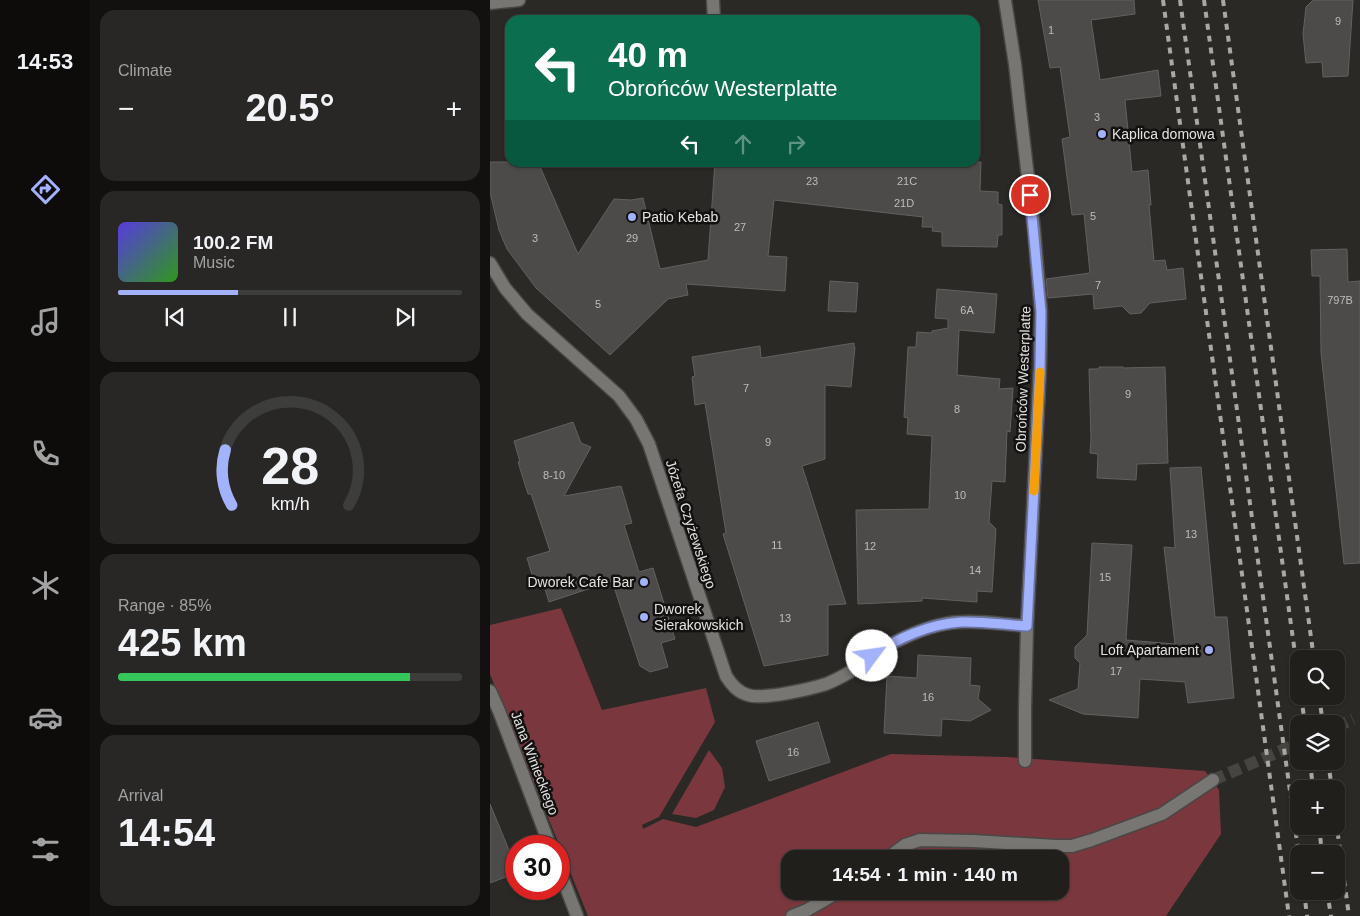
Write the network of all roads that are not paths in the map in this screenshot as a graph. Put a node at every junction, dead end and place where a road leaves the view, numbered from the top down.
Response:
1 (519, 0) edge
2 (713, 0) edge
3 (1005, 0) edge
4 (490, 3) edge
5 (714, 15) edge
6 (490, 263) edge
7 (1027, 626) junction
8 (490, 691) edge
9 (1025, 761) dead end
10 (1213, 780) tunnel mouth
11 (546, 835) edge
12 (898, 850) edge
13 (570, 898) edge
14 (824, 900) edge
15 (577, 916) edge
16 (792, 916) edge

1 - 4 street
2 - 5 street
3 - 7 street, Obrońców Westerplatte
6 - 7 street, Józefa Czyżewskiego
7 - 9 street, Obrońców Westerplatte
8 - 11 street, Jana Winieckiego
10 - 12 street
13 - 15 street
14 - 16 street

